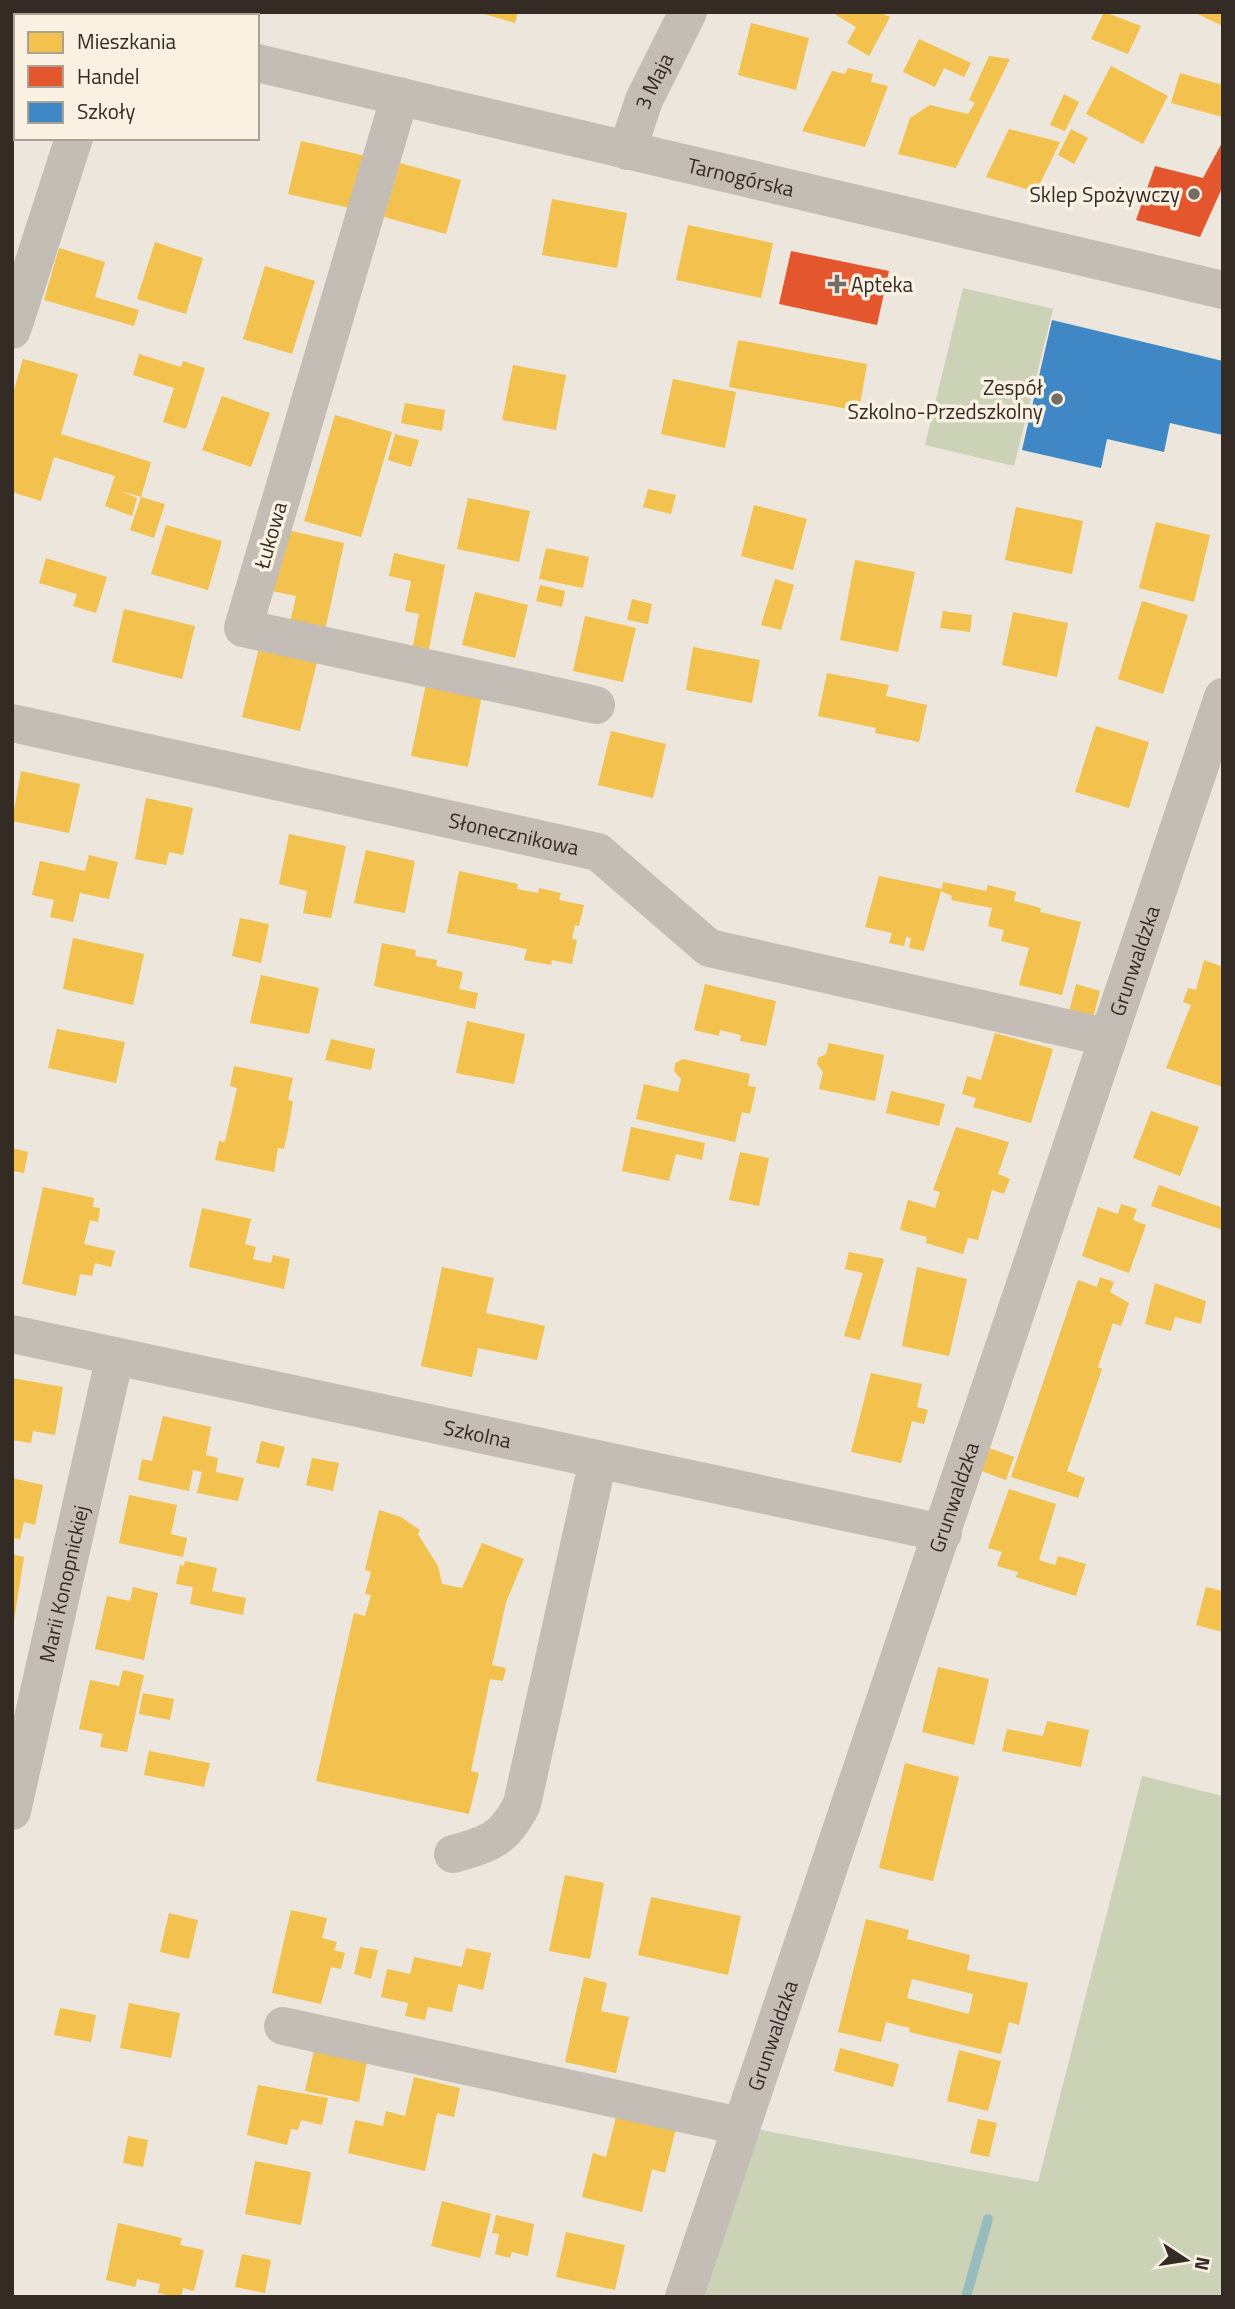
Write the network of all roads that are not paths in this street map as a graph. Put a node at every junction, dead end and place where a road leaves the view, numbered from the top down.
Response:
1 (688, 12) edge
2 (259, 64) edge
3 (400, 96) junction
4 (73, 140) edge
5 (627, 151) junction
6 (1223, 290) edge
7 (12, 330) edge
8 (1223, 697) edge
9 (596, 705) dead end
10 (12, 723) edge
11 (1106, 1037) junction
12 (12, 1334) edge
13 (115, 1356) junction
14 (598, 1460) junction
15 (943, 1533) junction
16 (12, 1811) edge
17 (453, 1854) dead end
18 (283, 2026) dead end
19 (740, 2126) junction
20 (684, 2297) edge

1 - 5 street, 3 Maja
2 - 3 street, Tarnogórska
3 - 5 street, Tarnogórska
3 - 9 street, Łukowa
4 - 7 street
5 - 6 street, Tarnogórska
8 - 11 street, Grunwaldzka
10 - 11 street, Słonecznikowa
11 - 15 street, Grunwaldzka
12 - 13 street, Szkolna
13 - 14 street, Szkolna
13 - 16 street, Marii Konopnickiej
14 - 15 street, Szkolna
14 - 17 street
15 - 19 street, Grunwaldzka
18 - 19 street
19 - 20 street, Grunwaldzka

